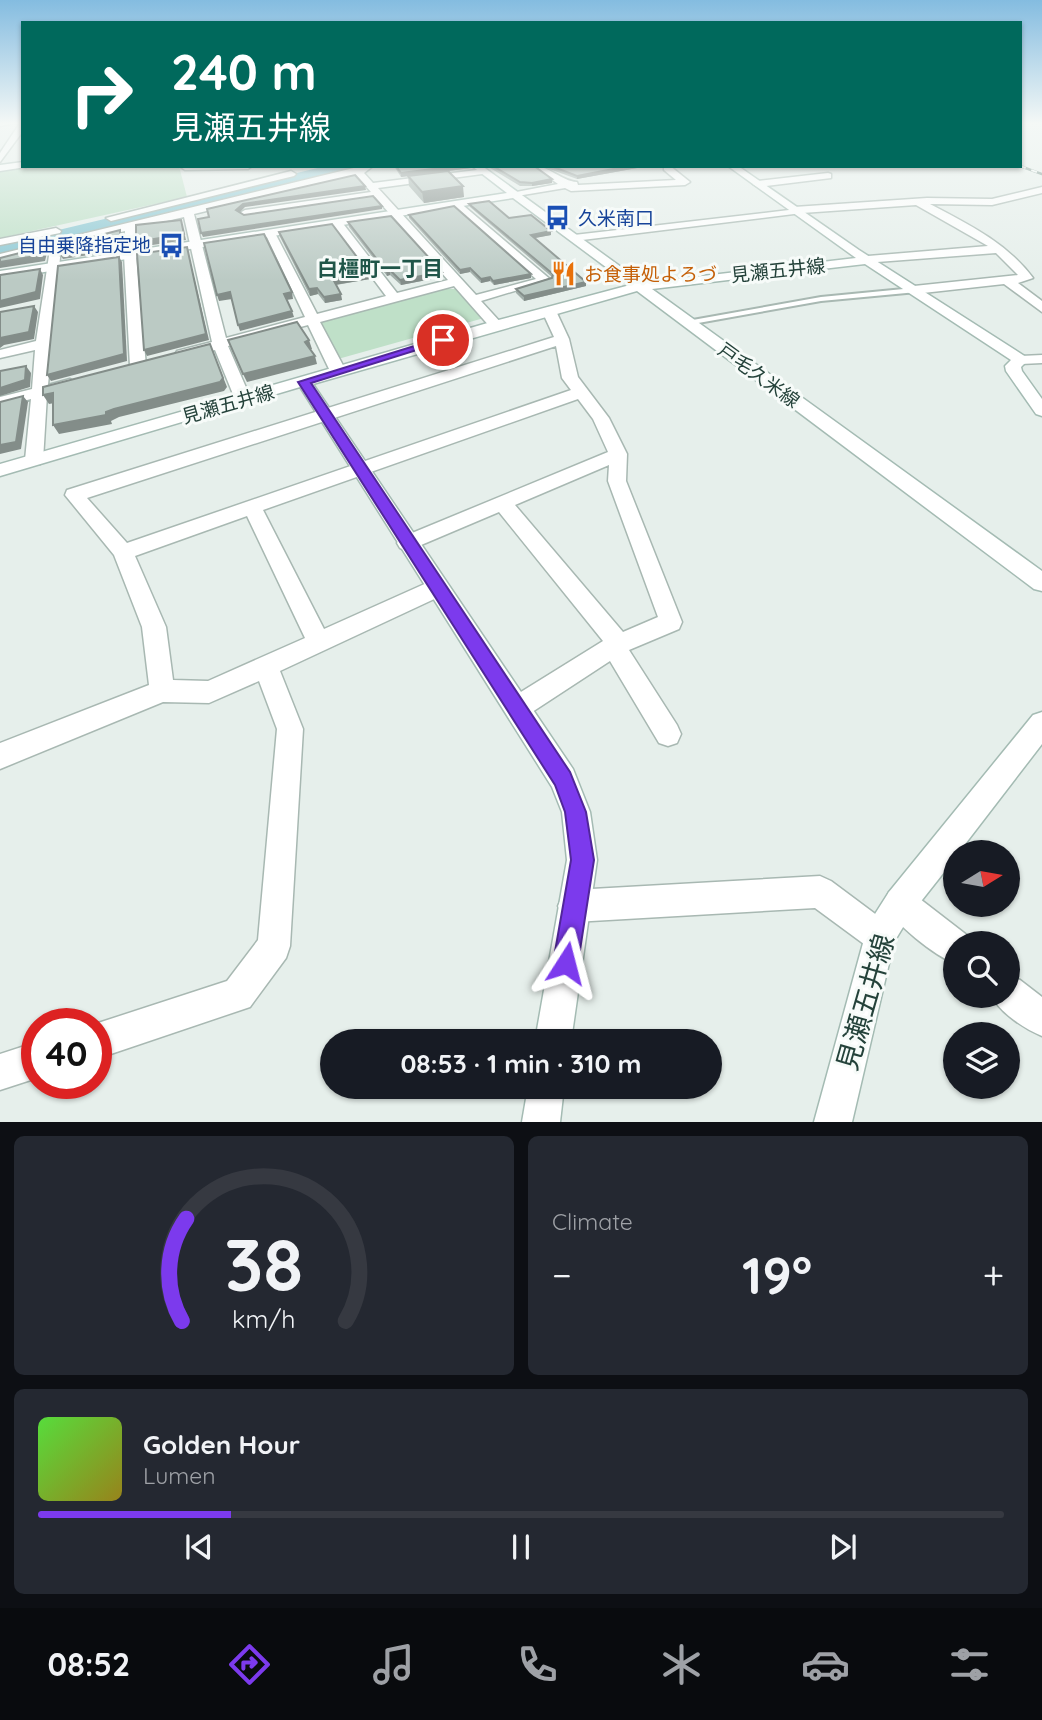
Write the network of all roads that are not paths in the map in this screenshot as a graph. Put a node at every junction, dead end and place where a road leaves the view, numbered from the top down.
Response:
1 (243, 175) edge
2 (286, 175) edge
3 (345, 175) edge
4 (361, 175) edge
5 (427, 175) edge
6 (444, 175) edge
7 (488, 175) edge
8 (552, 175) edge
9 (620, 175) edge
10 (674, 175) edge
11 (746, 175) edge
12 (828, 176) dead end
13 (430, 178) junction
14 (188, 179) edge
15 (314, 183) junction
16 (758, 184) junction
17 (247, 185) junction
18 (567, 185) junction
19 (996, 187) dead end
20 (374, 190) junction
21 (923, 190) dead end
22 (961, 190) dead end
23 (1042, 190) edge
24 (266, 195) junction
25 (514, 195) junction
26 (1014, 196) junction
27 (938, 197) junction
28 (327, 201) junction
29 (917, 201) junction
30 (458, 204) junction
31 (272, 209) junction
32 (795, 211) junction
33 (396, 213) junction
34 (190, 217) junction
35 (100, 220) dead end
36 (337, 222) junction
37 (74, 227) dead end
38 (131, 228) junction
39 (270, 233) junction
40 (573, 238) junction
41 (0, 242) edge
42 (197, 244) junction
43 (56, 245) junction
44 (999, 249) junction
45 (130, 255) junction
46 (0, 258) edge
47 (868, 260) junction
48 (53, 267) junction
49 (0, 275) edge
50 (1007, 280) junction
51 (458, 281) junction
52 (638, 287) junction
53 (914, 290) junction
54 (394, 298) junction
55 (474, 299) junction
56 (1042, 308) edge
57 (549, 311) junction
58 (311, 320) junction
59 (687, 323) junction
60 (496, 325) junction
61 (562, 339) junction
62 (43, 344) junction
63 (220, 344) junction
64 (0, 354) edge
65 (1042, 359) edge
66 (1021, 360) junction
67 (338, 371) junction
68 (90, 379) edge
69 (304, 382) junction
70 (41, 391) junction
71 (582, 392) junction
72 (243, 399) junction
73 (0, 402) edge
74 (1042, 411) edge
75 (326, 415) junction
76 (618, 454) junction
77 (34, 460) junction
78 (361, 468) junction
79 (0, 470) edge
80 (502, 502) junction
81 (253, 506) junction
82 (407, 542) junction
83 (123, 552) junction
84 (1042, 583) edge
85 (437, 589) junction
86 (318, 641) junction
87 (617, 645) junction
88 (266, 665) junction
89 (162, 691) junction
90 (517, 708) junction
91 (1042, 724) edge
92 (668, 734) dead end
93 (0, 756) edge
94 (900, 902) junction
95 (574, 906) junction
96 (879, 936) junction
97 (943, 937) edge
98 (1020, 1002) edge
99 (1042, 1020) edge
100 (555, 1029) edge
101 (112, 1036) edge
102 (21, 1065) edge
103 (0, 1072) edge
104 (544, 1099) edge
105 (541, 1122) edge
106 (833, 1122) edge

1 - 17 street
2 - 17 street
3 - 15 street
4 - 20 street
5 - 13 street
6 - 13 street
7 - 25 street, 戸毛久米線
8 - 18 street
9 - 18 street
10 - 18 street
11 - 16 street, 見瀬五井線
12 - 16 street
13 - 20 street
14 - 17 street
14 - 35 street
15 - 24 street
15 - 28 street
16 - 32 street, 見瀬五井線
18 - 25 street
19 - 26 street
20 - 28 street
20 - 33 street
21 - 27 street
22 - 27 street
23 - 26 street
24 - 31 street
24 - 34 street
25 - 30 street
25 - 40 street, 戸毛久米線
26 - 27 street
27 - 29 street
28 - 31 street
29 - 32 street
29 - 44 street
30 - 33 street
30 - 55 street
31 - 34 street
32 - 40 street
32 - 47 street, 見瀬五井線
33 - 36 street
33 - 51 street
34 - 38 street
34 - 42 street
36 - 39 street
36 - 54 street
37 - 41 street
38 - 43 street
38 - 45 street
39 - 42 street
39 - 58 street
40 - 52 street, 戸毛久米線
42 - 45 street
42 - 63 street
43 - 46 street
43 - 48 street
44 - 47 street
44 - 50 street
45 - 48 street
45 - 63 street
47 - 52 street, 見瀬五井線
47 - 53 street, 見瀬五井線
48 - 49 street
48 - 62 street
50 - 53 street
50 - 56 street
51 - 54 street
51 - 55 street
52 - 57 street, 見瀬五井線
52 - 59 street, 戸毛久米線
53 - 59 lane
53 - 66 street, 見瀬五井線
54 - 58 street
55 - 60 street
57 - 60 street, 見瀬五井線
57 - 61 street
58 - 63 street
58 - 67 street
59 - 84 street, 戸毛久米線
60 - 67 street, 見瀬五井線
61 - 71 street
61 - 75 street
62 - 64 street
62 - 70 street
63 - 72 street
65 - 66 street
66 - 74 street
67 - 69 street, 見瀬五井線
68 - 70 street
69 - 72 street, 見瀬五井線
69 - 75 street
70 - 73 street
70 - 77 street
71 - 76 street
71 - 78 street
72 - 77 street, 見瀬五井線
75 - 78 street
75 - 83 street
76 - 80 street
76 - 87 street
77 - 79 street, 見瀬五井線
78 - 81 street
78 - 82 street
80 - 82 street
80 - 87 street
81 - 83 street
81 - 86 street
82 - 85 street
83 - 89 street
85 - 86 street
85 - 90 street
86 - 88 street
87 - 90 street
87 - 92 street
88 - 89 street
88 - 101 street
89 - 93 street
90 - 95 street
91 - 94 street, 見瀬五井線
94 - 96 street, 見瀬五井線
94 - 97 street
95 - 96 street
95 - 100 street
96 - 106 street, 見瀬五井線
98 - 99 street
102 - 103 street
104 - 105 street

